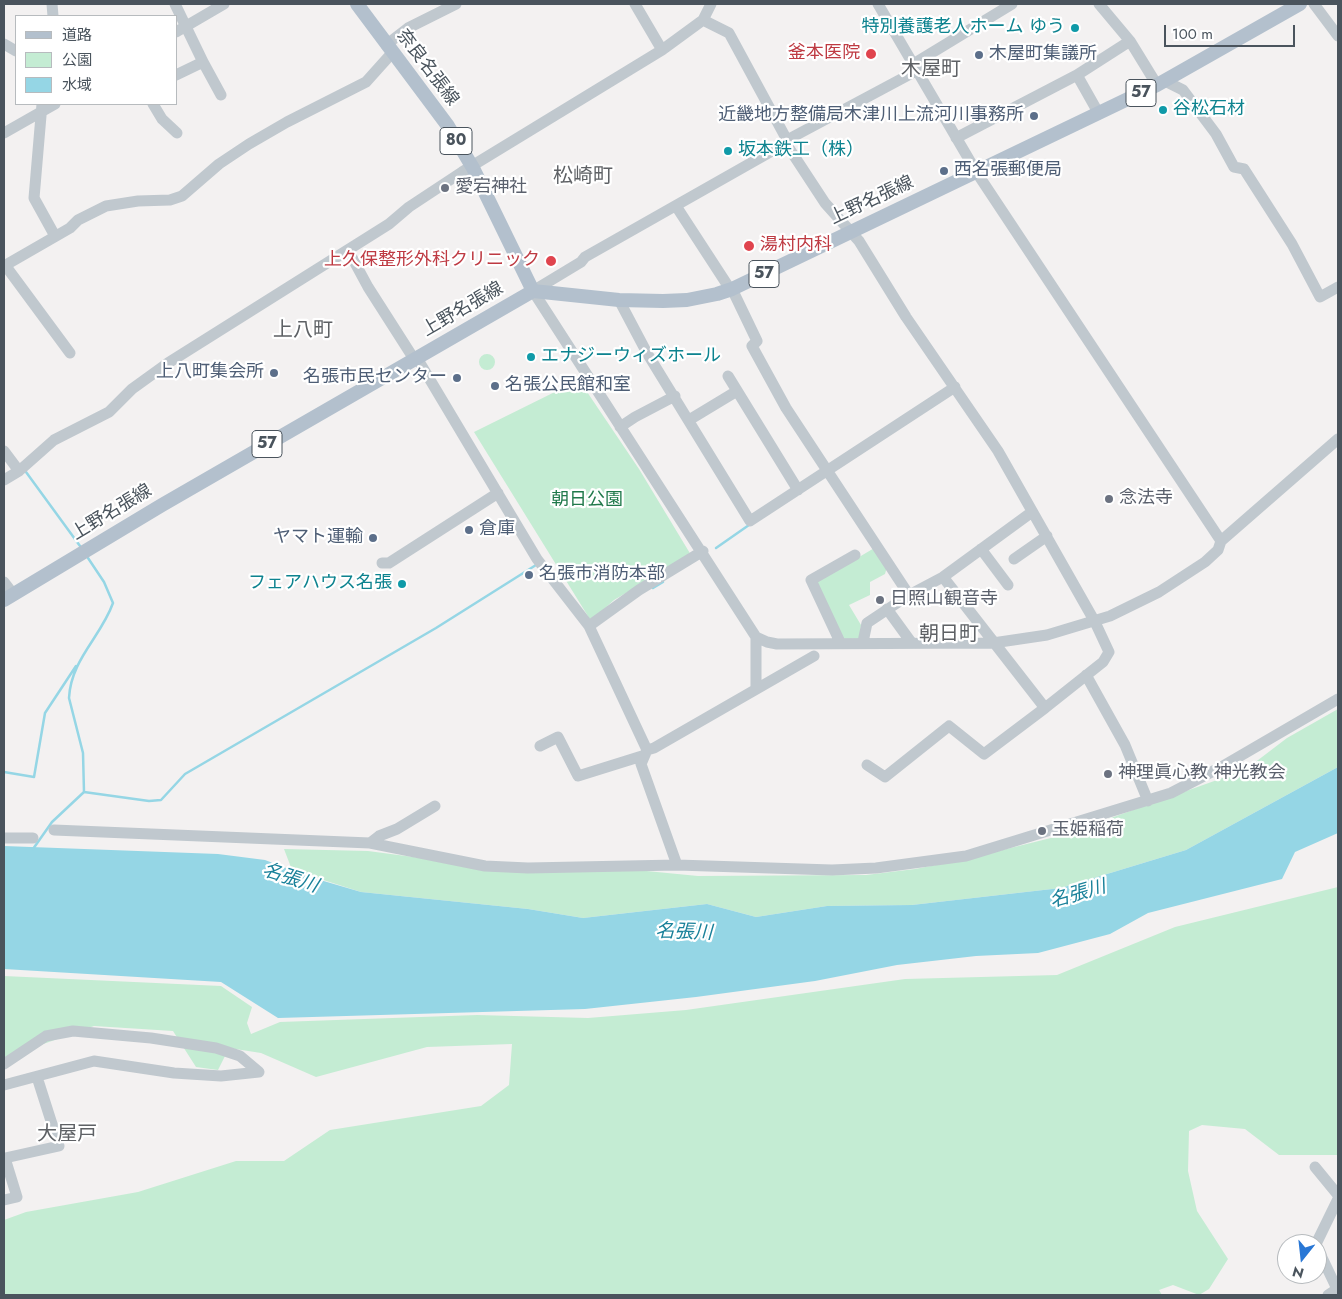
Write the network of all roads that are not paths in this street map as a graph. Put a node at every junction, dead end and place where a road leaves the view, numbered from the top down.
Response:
1 (224, 4) edge
2 (357, 4) edge
3 (456, 4) edge
4 (635, 4) edge
5 (711, 4) edge
6 (878, 4) edge
7 (1012, 4) edge
8 (1099, 4) edge
9 (1300, 4) edge
10 (1314, 4) edge
11 (178, 16) edge
12 (703, 20) junction
13 (181, 29) edge
14 (1338, 36) edge
15 (1130, 41) junction
16 (389, 49) junction
17 (662, 50) junction
18 (203, 62) junction
19 (916, 67) junction
20 (178, 74) edge
21 (1077, 75) junction
22 (1161, 83) junction
23 (221, 95) dead end
24 (154, 105) edge
25 (42, 108) edge
26 (1099, 114) junction
27 (4, 133) edge
28 (177, 133) dead end
29 (956, 138) junction
30 (786, 141) junction
31 (472, 168) junction
32 (977, 173) junction
33 (676, 206) junction
34 (850, 232) junction
35 (55, 236) junction
36 (348, 250) junction
37 (4, 266) edge
38 (1338, 286) edge
39 (731, 289) junction
40 (533, 291) junction
41 (619, 300) junction
42 (70, 353) dead end
43 (416, 358) junction
44 (728, 376) dead end
45 (955, 387) junction
46 (738, 391) junction
47 (675, 396) junction
48 (689, 420) junction
49 (620, 427) junction
50 (1338, 439) edge
51 (4, 451) edge
52 (22, 468) junction
53 (828, 471) junction
54 (4, 480) edge
55 (798, 490) junction
56 (498, 493) junction
57 (1032, 512) junction
58 (1047, 536) junction
59 (1221, 541) junction
60 (981, 549) junction
61 (703, 551) junction
62 (856, 555) dead end
63 (1014, 559) dead end
64 (382, 563) dead end
65 (943, 577) junction
66 (4, 582) edge
67 (1008, 585) dead end
68 (910, 594) junction
69 (9, 597) edge
70 (887, 609) junction
71 (1096, 622) junction
72 (592, 624) junction
73 (756, 637) junction
74 (840, 642) junction
75 (863, 642) junction
76 (910, 642) junction
77 (993, 642) junction
78 (814, 656) dead end
79 (1086, 675) junction
80 (756, 689) junction
81 (1338, 700) edge
82 (1045, 708) junction
83 (540, 746) dead end
84 (644, 753) junction
85 (866, 765) dead end
86 (1148, 801) junction
87 (435, 806) dead end
88 (54, 830) dead end
89 (4, 838) edge
90 (33, 838) dead end
91 (370, 843) junction
92 (677, 865) junction
93 (4, 1064) edge
94 (37, 1077) junction
95 (4, 1085) edge
96 (1316, 1167) dead end
97 (1338, 1197) edge
98 (4, 1200) edge
99 (1322, 1234) edge
100 (1327, 1268) edge
101 (1328, 1295) edge

1 - 13 street
2 - 16 main road, 奈良名張線 / 80
3 - 16 street
4 - 17 street
5 - 12 street
6 - 19 street
7 - 19 street
8 - 15 street
9 - 22 main road, 57
10 - 14 street
11 - 13 street
12 - 17 street
12 - 30 street
13 - 18 street
15 - 21 street
15 - 22 street
16 - 31 main road, 奈良名張線 / 80
16 - 35 street
17 - 31 street
18 - 20 street
18 - 23 street
19 - 29 street
19 - 30 street
21 - 26 street
21 - 29 street
22 - 26 main road, 57
22 - 38 street
24 - 28 street
25 - 27 street
25 - 35 street
26 - 32 main road, 57
29 - 32 street
30 - 33 street
30 - 34 street
31 - 36 street
31 - 40 main road, 奈良名張線 / 80
32 - 34 main road, 上野名張線 / 57
32 - 59 street
33 - 39 street
33 - 40 street
34 - 39 main road, 上野名張線 / 57
34 - 45 street
35 - 37 street
36 - 43 street
36 - 52 street
37 - 42 street
39 - 41 main road, 上野名張線 / 57
39 - 53 street
40 - 41 main road, 上野名張線 / 57
40 - 43 main road, 上野名張線 / 57
40 - 49 street
41 - 47 street
43 - 56 street
43 - 69 main road, 上野名張線 / 57
44 - 46 street
45 - 53 street
45 - 57 street
46 - 48 street
46 - 55 street
47 - 48 street
47 - 49 street
48 - 55 street
49 - 61 street
50 - 59 street
51 - 52 street
52 - 54 street
53 - 55 street
53 - 68 street
56 - 64 street
56 - 72 street
57 - 58 street
57 - 60 street
58 - 63 street
58 - 71 street
59 - 71 street
60 - 65 street
60 - 67 street
61 - 72 street
61 - 73 street
62 - 74 street
65 - 68 street
65 - 77 street
66 - 69 street
68 - 70 street
70 - 75 street
70 - 76 street
71 - 77 street
71 - 79 street
72 - 84 street
73 - 74 street
73 - 80 street
74 - 75 street
75 - 76 street
76 - 77 street
77 - 82 street
78 - 80 street
79 - 82 street
79 - 86 street
80 - 84 street
81 - 86 street
82 - 85 street
83 - 84 street
84 - 92 street
86 - 92 street
87 - 91 street
88 - 91 street
89 - 90 street
91 - 92 street
93 - 94 street
94 - 95 street
94 - 98 street
96 - 97 street
97 - 99 street
100 - 101 street

